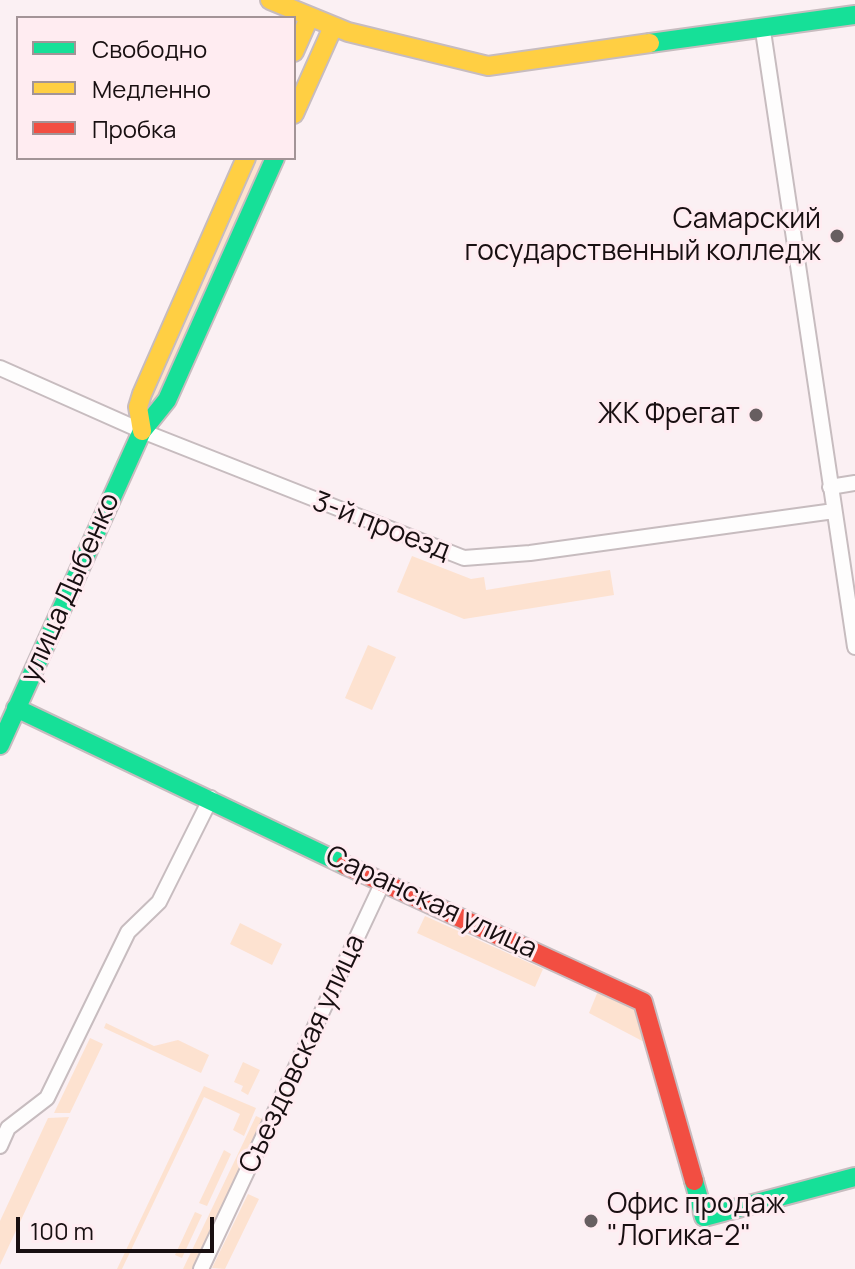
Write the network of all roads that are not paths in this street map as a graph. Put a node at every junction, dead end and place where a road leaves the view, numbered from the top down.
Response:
1 (270, 0) edge
2 (855, 15) edge
3 (309, 18) junction
4 (333, 27) junction
5 (763, 31) junction
6 (296, 47) edge
7 (296, 110) edge
8 (245, 160) edge
9 (274, 160) edge
10 (0, 368) edge
11 (138, 407) junction
12 (158, 414) junction
13 (142, 431) junction
14 (855, 483) edge
15 (830, 487) junction
16 (834, 511) junction
17 (855, 647) edge
18 (16, 708) junction
19 (0, 745) edge
20 (211, 798) junction
21 (383, 882) junction
22 (0, 1146) edge
23 (855, 1177) edge
24 (201, 1269) edge

1 - 3 main road
2 - 5 main road
3 - 4 main road
3 - 6 main road
4 - 5 main road
4 - 7 main road
5 - 15 street
8 - 11 main road
9 - 12 main road, улица Дыбенко
10 - 13 street, 3-й проезд
11 - 12 main road
11 - 13 main road
12 - 13 main road, улица Дыбенко
13 - 16 street, 3-й проезд
13 - 18 main road, улица Дыбенко
14 - 15 street
15 - 16 street
16 - 17 street
18 - 19 main road, улица Дыбенко
18 - 20 main road, Саранская улица
20 - 21 main road, Саранская улица
20 - 22 street
21 - 23 main road, Саранская улица
21 - 24 street, Съездовская улица

